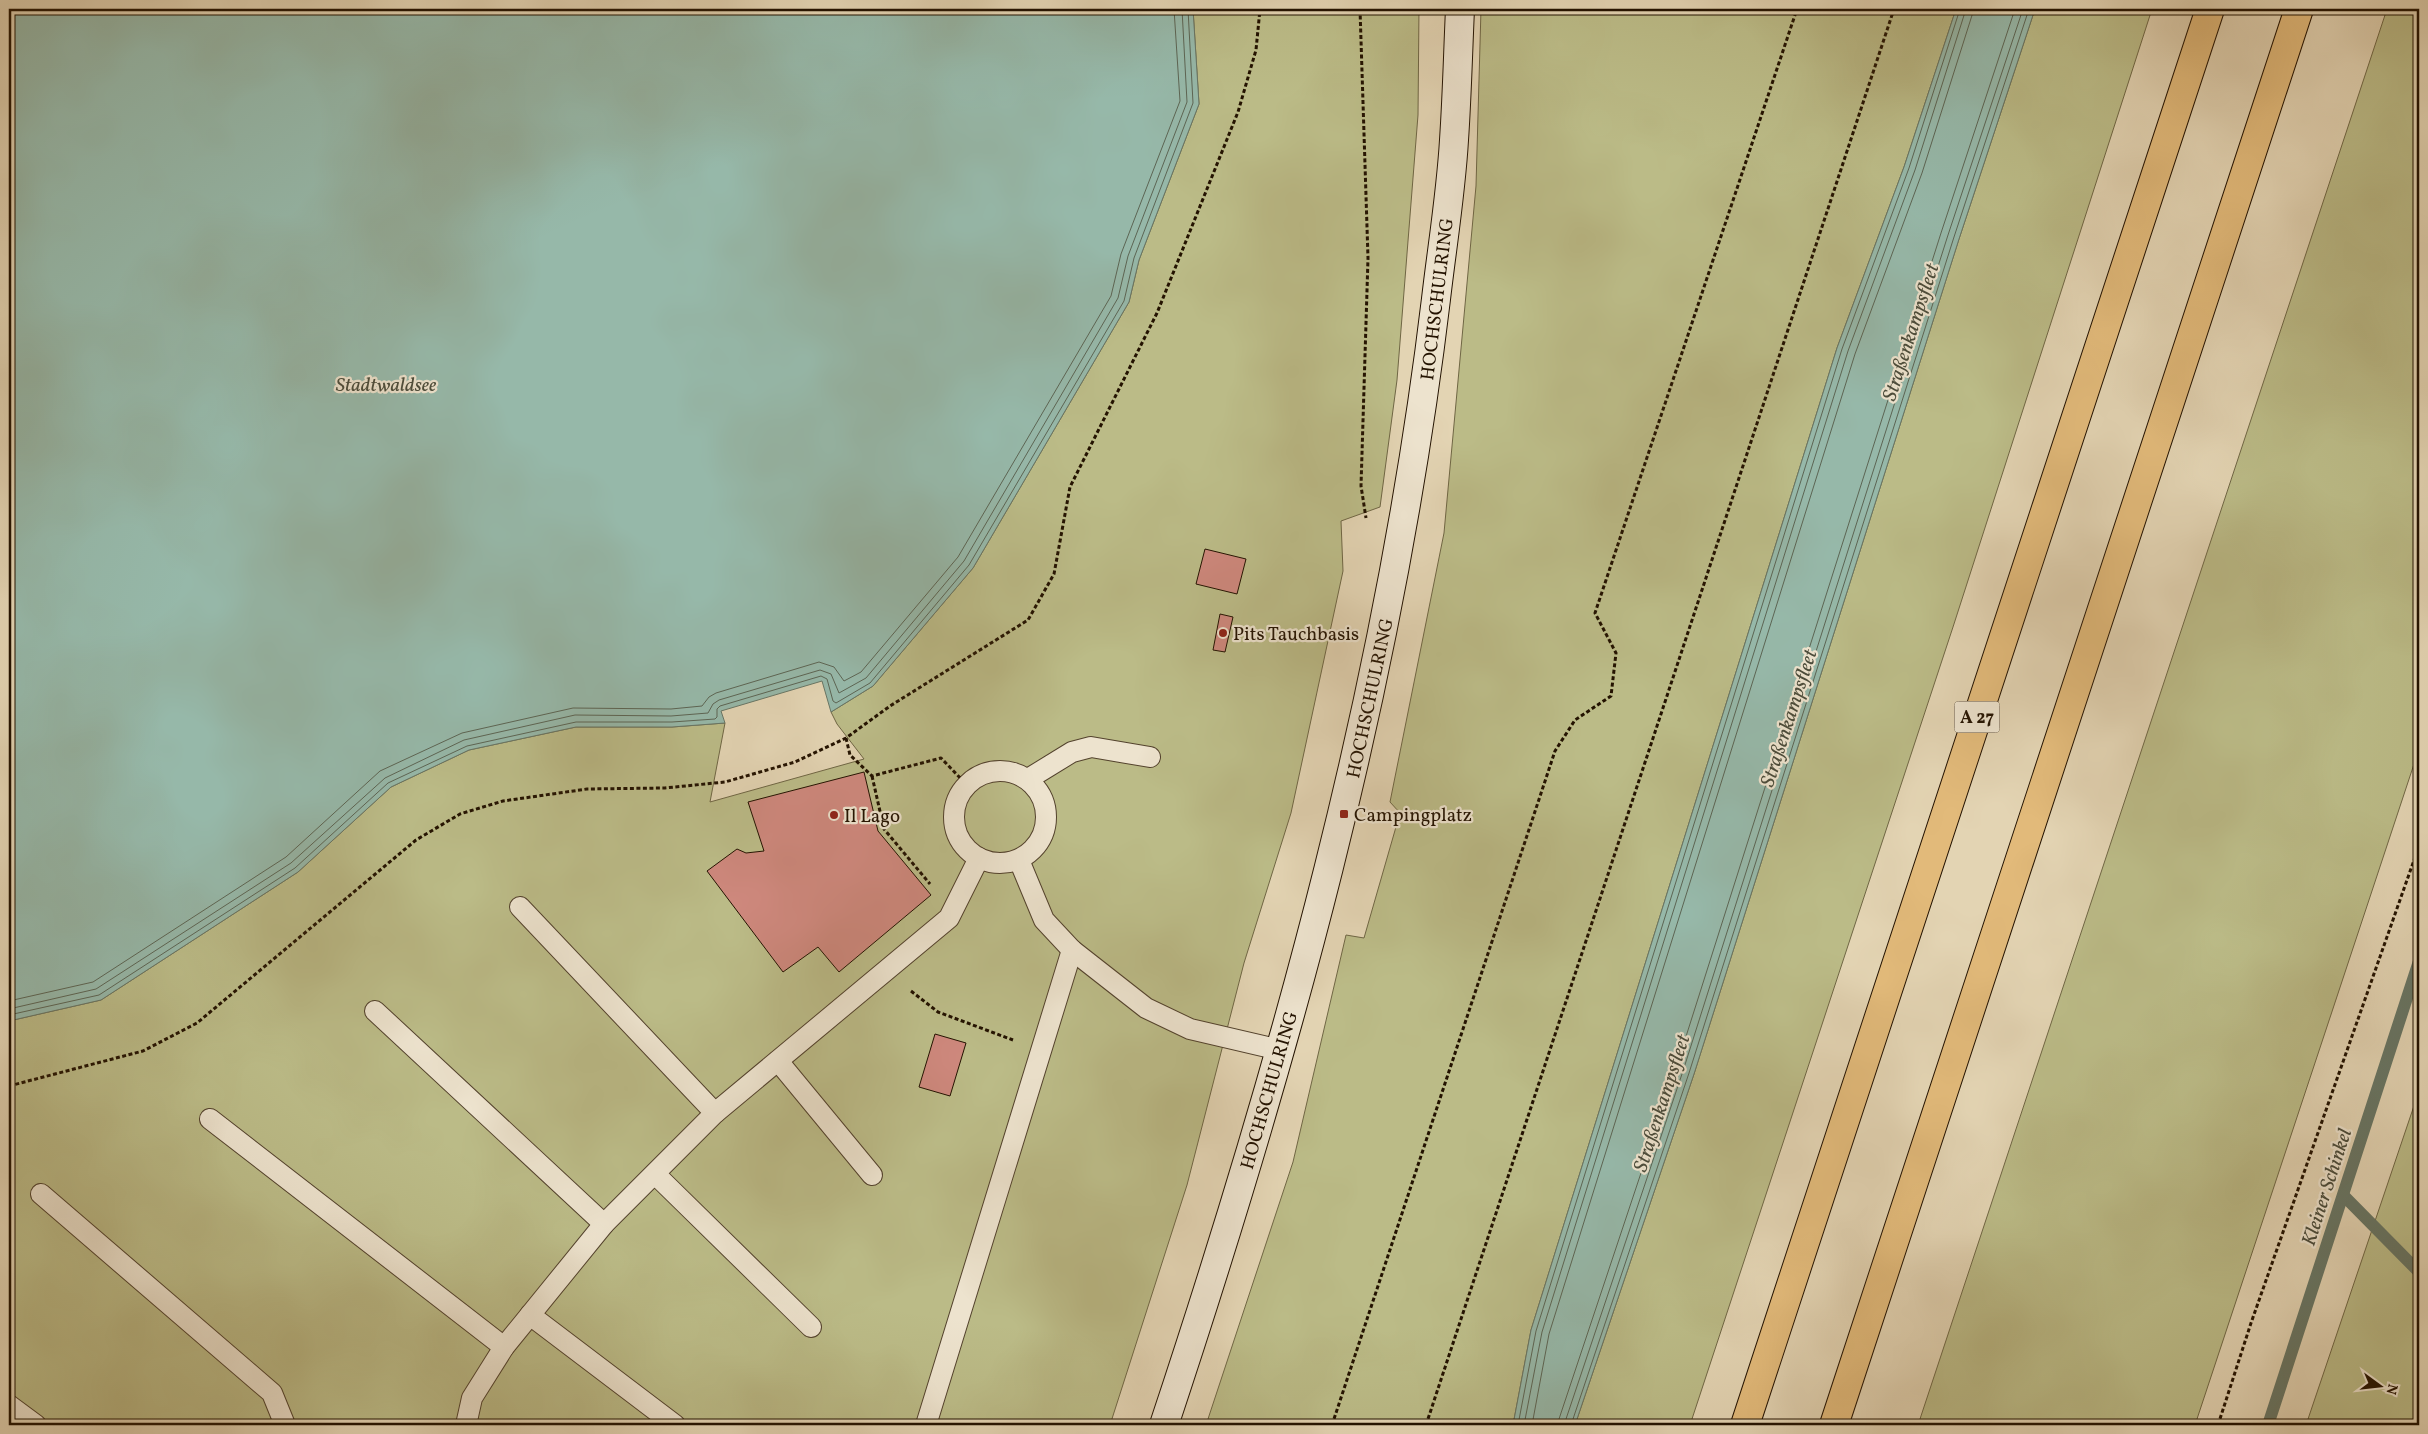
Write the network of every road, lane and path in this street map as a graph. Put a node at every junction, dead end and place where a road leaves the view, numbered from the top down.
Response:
1 (1260, 9) edge
2 (1360, 9) edge
3 (1460, 9) edge
4 (1798, 9) edge
5 (1894, 9) edge
6 (2210, 9) edge
7 (2299, 9) edge
8 (1366, 523) dead end
9 (846, 738) junction
10 (1150, 757) dead end
11 (872, 776) junction
12 (1028, 779) junction
13 (966, 784) junction
14 (2419, 846) edge
15 (979, 858) junction
16 (1019, 860) junction
17 (956, 902) junction
18 (520, 907) dead end
19 (1072, 950) junction
20 (885, 972) junction
21 (375, 1011) dead end
22 (1042, 1050) junction
23 (1280, 1050) junction
24 (778, 1061) junction
25 (9, 1086) edge
26 (715, 1113) junction
27 (210, 1119) dead end
28 (655, 1174) junction
29 (872, 1175) dead end
30 (41, 1194) dead end
31 (604, 1224) junction
32 (530, 1315) junction
33 (811, 1327) dead end
34 (504, 1347) junction
35 (9, 1405) edge
36 (36, 1425) edge
37 (285, 1425) edge
38 (466, 1425) edge
39 (675, 1425) edge
40 (926, 1425) edge
41 (1164, 1425) edge
42 (1332, 1425) edge
43 (1426, 1425) edge
44 (1745, 1425) edge
45 (1834, 1425) edge
46 (2218, 1425) edge

1 - 9 path
2 - 8 path
3 - 23 street, HOCHSCHULRING
4 - 42 path
5 - 43 path
6 - 44 highway, A 27
7 - 45 highway
9 - 11 path
9 - 25 path
10 - 12 lane
11 - 13 path
11 - 17 path
12 - 13 lane
12 - 16 lane
13 - 15 lane
14 - 46 path
15 - 16 lane
15 - 17 lane
16 - 19 lane
17 - 20 lane
18 - 26 lane
19 - 22 lane
19 - 23 lane
20 - 22 path
20 - 24 lane
21 - 31 lane
22 - 40 lane
23 - 41 street, HOCHSCHULRING
24 - 26 lane
24 - 29 lane
26 - 28 lane
27 - 34 lane
28 - 31 lane
28 - 33 lane
30 - 37 lane
31 - 32 lane
32 - 34 lane
32 - 39 lane
34 - 38 lane
35 - 36 lane

